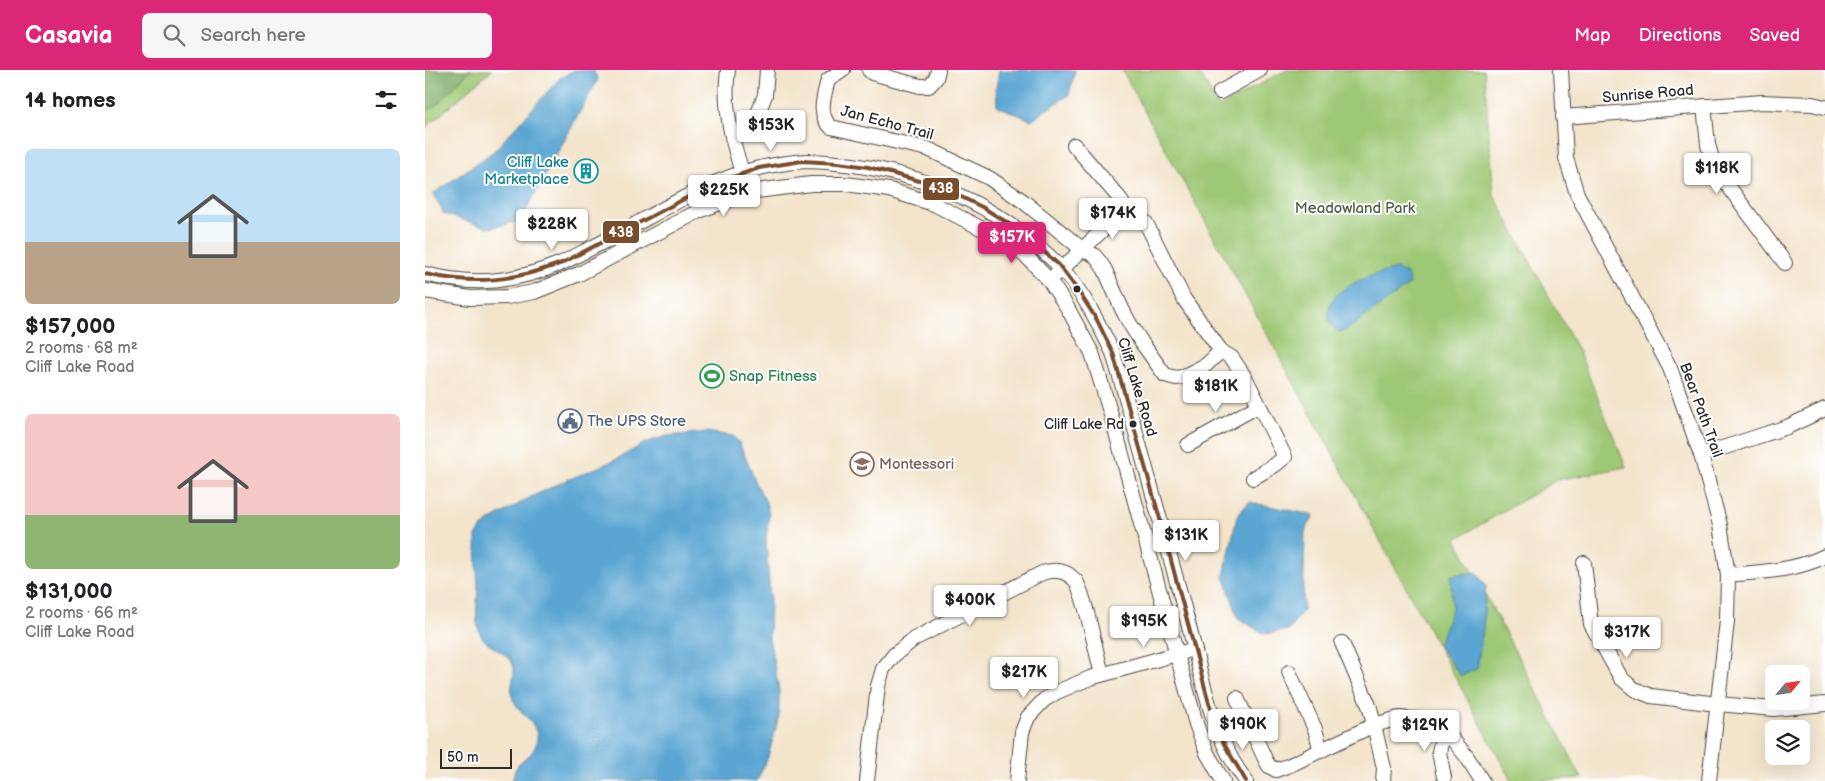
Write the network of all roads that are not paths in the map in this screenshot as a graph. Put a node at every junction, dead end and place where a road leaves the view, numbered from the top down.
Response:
1 (728, 70) edge
2 (767, 70) edge
3 (843, 70) edge
4 (869, 70) edge
5 (938, 70) edge
6 (1260, 70) edge
7 (1561, 70) edge
8 (1220, 92) dead end
9 (1704, 106) junction
10 (1825, 107) edge
11 (759, 111) dead end
12 (1563, 117) junction
13 (1074, 145) dead end
14 (742, 173) junction
15 (749, 192) junction
16 (1119, 215) junction
17 (1083, 250) junction
18 (1785, 264) dead end
19 (1062, 269) junction
20 (425, 274) edge
21 (1049, 280) junction
22 (425, 290) edge
23 (1221, 351) junction
24 (1258, 406) junction
25 (1825, 409) edge
26 (1188, 445) dead end
27 (1701, 455) junction
28 (1253, 478) dead end
29 (1825, 556) edge
30 (1583, 563) dead end
31 (1727, 575) junction
32 (1342, 643) dead end
33 (1194, 649) junction
34 (1177, 654) junction
35 (1289, 672) dead end
36 (1102, 674) junction
37 (1237, 698) dead end
38 (1718, 704) junction
39 (1825, 704) edge
40 (1374, 725) junction
41 (1444, 729) junction
42 (1321, 751) junction
43 (1444, 776) dead end
44 (867, 781) edge
45 (1017, 781) edge
46 (1223, 781) edge
47 (1246, 781) edge
48 (1383, 781) edge
49 (1482, 781) edge
50 (1709, 781) edge

1 - 14 street
2 - 11 street
3 - 17 street, Jan Echo Trail
4 - 5 street
6 - 8 street
7 - 12 street, Bear Path Trail
9 - 10 street, Sunrise Road
9 - 12 street, Sunrise Road
9 - 18 street
12 - 27 street, Bear Path Trail
13 - 16 street
14 - 15 street
14 - 19 street, Cliff Lake Road
14 - 20 street, Cliff Lake Road
15 - 21 street
15 - 22 street
16 - 17 street
16 - 23 street
17 - 19 street
17 - 23 street, Jan Echo Trail
19 - 21 street
19 - 33 street, Cliff Lake Road
21 - 34 street
23 - 24 street
24 - 26 street
24 - 28 street
25 - 27 street
27 - 31 street, Bear Path Trail
29 - 31 street
30 - 38 street
31 - 38 street, Bear Path Trail
32 - 40 street
33 - 34 street
33 - 47 street, Cliff Lake Road
34 - 36 street
34 - 46 street
35 - 42 street
36 - 44 street
36 - 45 street
37 - 42 street
38 - 39 street
38 - 50 street, Bear Path Trail
40 - 41 street
40 - 42 street
40 - 48 street
41 - 43 street
41 - 49 street

